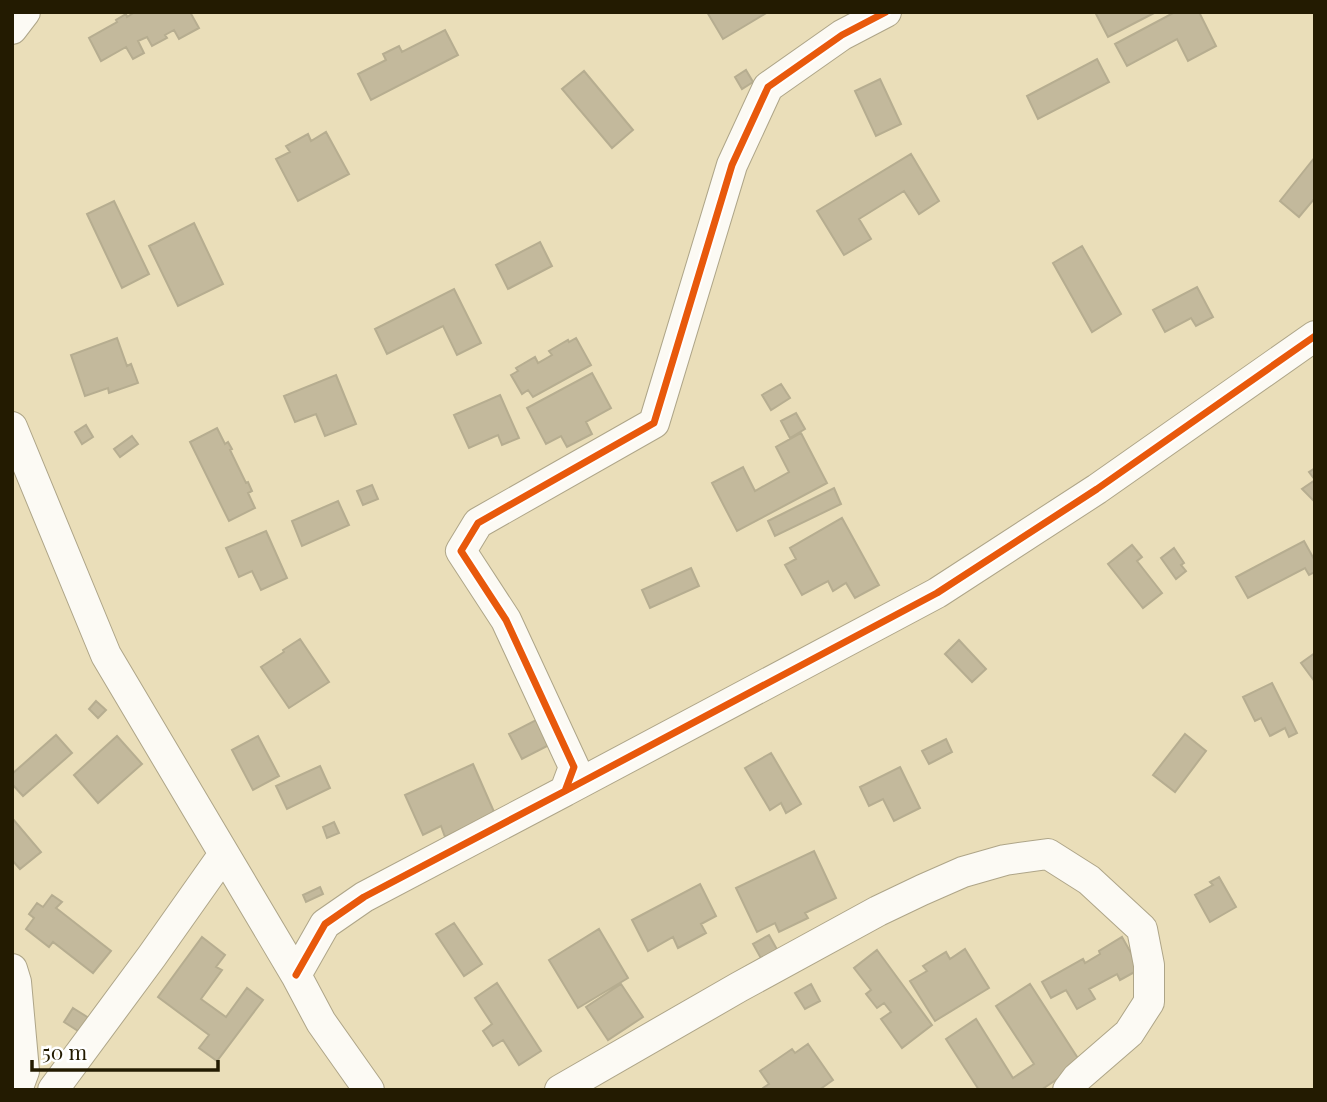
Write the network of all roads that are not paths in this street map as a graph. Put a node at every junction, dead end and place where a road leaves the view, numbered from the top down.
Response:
1 (25, 12) edge
2 (886, 12) edge
3 (12, 29) edge
4 (1315, 337) edge
5 (12, 427) edge
6 (565, 791) junction
7 (224, 854) junction
8 (12, 969) edge
9 (296, 975) junction
10 (569, 1087) edge
11 (17, 1090) edge
12 (53, 1090) edge
13 (369, 1090) edge
14 (1068, 1090) edge

1 - 3 street
2 - 6 street
4 - 6 street
5 - 7 street
6 - 9 street
7 - 9 street
7 - 12 street
8 - 11 street
9 - 13 street
10 - 14 street

